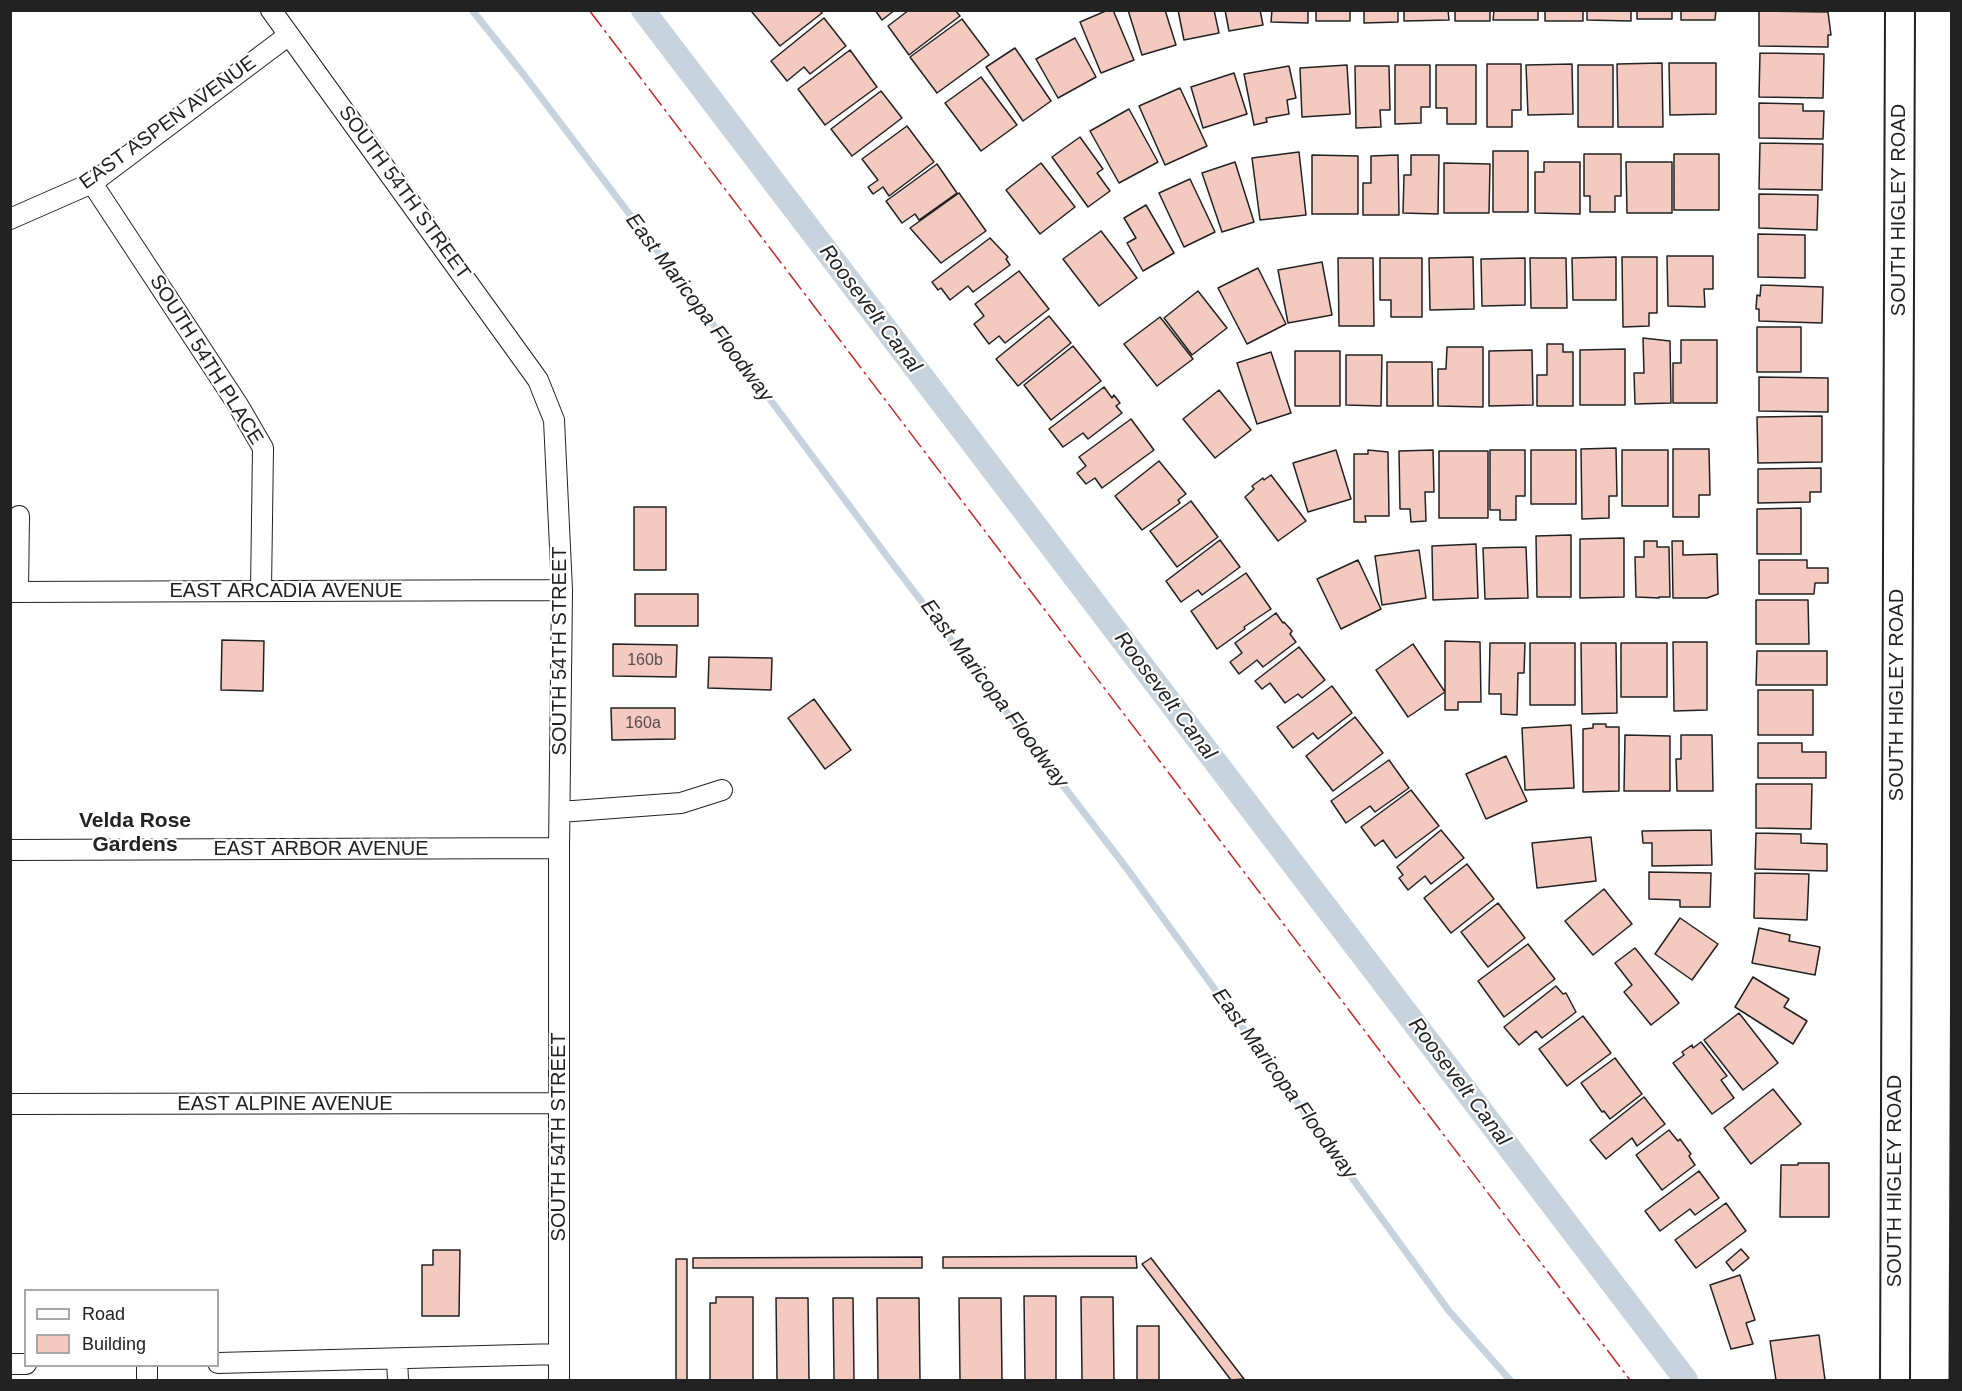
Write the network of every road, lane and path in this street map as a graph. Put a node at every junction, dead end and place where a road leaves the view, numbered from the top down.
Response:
1 (271, 10) edge
2 (1900, 10) edge
3 (289, 35) junction
4 (92, 183) junction
5 (10, 219) edge
6 (19, 516) dead end
7 (261, 590) junction
8 (562, 590) junction
9 (14, 592) edge
10 (722, 790) dead end
11 (560, 812) junction
12 (559, 848) junction
13 (10, 850) edge
14 (559, 1103) junction
15 (10, 1104) edge
16 (559, 1354) junction
17 (397, 1359) junction
18 (219, 1363) edge
19 (398, 1380) edge
20 (559, 1380) edge
21 (1895, 1380) edge

1 - 3 street, SOUTH 54TH STREET
2 - 21 main road, SOUTH HIGLEY ROAD
3 - 4 street, EAST ASPEN AVENUE
3 - 8 street, SOUTH 54TH STREET
4 - 5 street, EAST ASPEN AVENUE
4 - 7 street, SOUTH 54TH PLACE
6 - 9 street
7 - 8 street, EAST ARCADIA AVENUE
7 - 9 street, EAST ARCADIA AVENUE
8 - 11 street, SOUTH 54TH STREET
10 - 11 street
11 - 12 street, SOUTH 54TH STREET
12 - 13 street, EAST ARBOR AVENUE
12 - 14 street, SOUTH 54TH STREET
14 - 15 street, EAST ALPINE AVENUE
14 - 16 street, SOUTH 54TH STREET
16 - 17 street
16 - 20 street, SOUTH 54TH STREET
17 - 18 street
17 - 19 street

